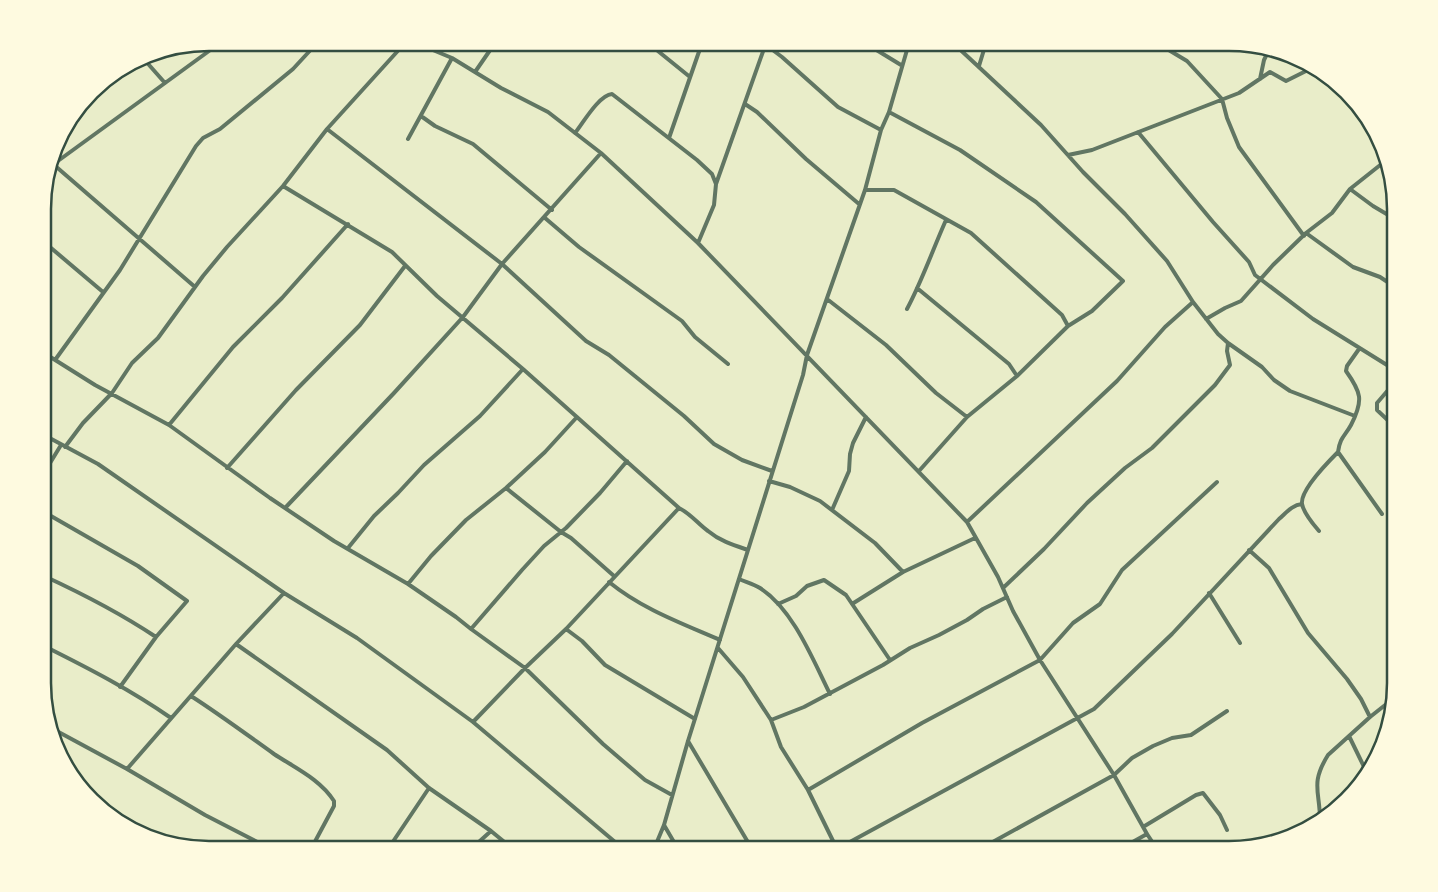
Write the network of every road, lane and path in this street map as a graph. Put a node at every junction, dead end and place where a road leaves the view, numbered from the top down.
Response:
1 (208, 51) edge
2 (309, 51) edge
3 (397, 51) edge
4 (436, 51) edge
5 (489, 51) edge
6 (659, 51) edge
7 (699, 51) edge
8 (764, 51) edge
9 (775, 51) edge
10 (879, 51) edge
11 (906, 51) edge
12 (963, 51) edge
13 (983, 51) edge
14 (1171, 51) edge
15 (1266, 56) edge
16 (452, 58) junction
17 (148, 64) edge
18 (901, 65) junction
19 (979, 66) junction
20 (1306, 71) edge
21 (475, 72) junction
22 (690, 77) junction
23 (1260, 78) junction
24 (165, 83) junction
25 (1222, 99) junction
26 (745, 104) junction
27 (889, 112) junction
28 (421, 116) junction
29 (328, 129) junction
30 (881, 130) junction
31 (1138, 132) junction
32 (575, 133) junction
33 (669, 138) junction
34 (408, 139) dead end
35 (601, 153) junction
36 (1068, 155) junction
37 (60, 160) edge
38 (1380, 165) edge
39 (57, 169) edge
40 (716, 184) junction
41 (284, 186) junction
42 (1350, 189) junction
43 (865, 190) junction
44 (859, 204) junction
45 (552, 210) junction
46 (1386, 214) edge
47 (544, 218) junction
48 (946, 220) junction
49 (348, 224) junction
50 (1305, 234) junction
51 (139, 239) junction
52 (698, 243) junction
53 (51, 248) edge
54 (502, 264) junction
55 (405, 266) junction
56 (1260, 279) junction
57 (1386, 281) edge
58 (195, 288) junction
59 (917, 288) junction
60 (103, 292) junction
61 (826, 299) junction
62 (1193, 302) junction
63 (907, 309) dead end
64 (463, 317) junction
65 (1206, 319) junction
66 (1068, 326) junction
67 (1228, 343) junction
68 (1359, 349) junction
69 (807, 355) junction
70 (51, 357) edge
71 (55, 360) junction
72 (728, 364) dead end
73 (1386, 365) edge
74 (523, 369) junction
75 (1017, 376) junction
76 (1386, 392) edge
77 (112, 394) junction
78 (1355, 416) junction
79 (577, 417) junction
80 (866, 417) junction
81 (967, 417) junction
82 (1386, 418) edge
83 (169, 425) junction
84 (51, 439) edge
85 (63, 446) junction
86 (1338, 452) junction
87 (626, 461) junction
88 (51, 463) edge
89 (227, 468) junction
90 (772, 471) junction
91 (919, 471) junction
92 (769, 481) junction
93 (1218, 482) dead end
94 (506, 488) junction
95 (1302, 504) junction
96 (286, 507) junction
97 (679, 508) junction
98 (832, 510) junction
99 (1382, 514) dead end
100 (51, 516) edge
101 (967, 522) junction
102 (1319, 531) dead end
103 (561, 532) junction
104 (975, 538) junction
105 (348, 548) junction
106 (748, 550) junction
107 (1249, 550) junction
108 (902, 572) junction
109 (614, 576) junction
110 (51, 579) edge
111 (739, 579) junction
112 (609, 582) junction
113 (408, 584) junction
114 (1003, 588) junction
115 (284, 593) junction
116 (1209, 593) junction
117 (1007, 597) junction
118 (778, 604) junction
119 (852, 604) junction
120 (471, 629) junction
121 (566, 629) junction
122 (156, 637) junction
123 (720, 640) junction
124 (1240, 643) dead end
125 (236, 644) junction
126 (718, 648) junction
127 (51, 650) edge
128 (890, 660) junction
129 (1040, 660) junction
130 (525, 668) junction
131 (120, 687) junction
132 (830, 694) junction
133 (190, 696) junction
134 (1385, 706) edge
135 (1227, 711) dead end
136 (1370, 717) junction
137 (171, 718) junction
138 (695, 719) junction
139 (1078, 719) junction
140 (770, 720) junction
141 (473, 722) junction
142 (60, 734) edge
143 (1350, 736) junction
144 (688, 741) junction
145 (1364, 765) edge
146 (127, 769) junction
147 (1114, 776) junction
148 (429, 788) junction
149 (808, 790) junction
150 (672, 795) junction
151 (1319, 812) edge
152 (664, 825) junction
153 (1143, 827) junction
154 (1227, 830) dead end
155 (491, 831) junction
156 (1147, 834) junction
157 (747, 840) edge
158 (833, 840) edge
159 (853, 840) edge
160 (996, 840) edge
161 (1136, 840) edge
162 (1151, 840) edge
163 (254, 841) edge
164 (316, 841) edge
165 (393, 841) edge
166 (480, 841) edge
167 (503, 841) edge
168 (613, 841) edge
169 (658, 841) edge
170 (673, 841) edge

1 - 24 street
2 - 51 street
3 - 29 street
4 - 16 street
5 - 21 street
6 - 22 street
7 - 22 street
8 - 26 street
9 - 30 street
10 - 18 street
11 - 18 street
12 - 19 street
13 - 19 street
14 - 25 street
15 - 23 street
16 - 21 street
16 - 28 street
17 - 24 street
18 - 27 street
19 - 36 street
20 - 23 street
21 - 32 street
22 - 33 street
23 - 25 street
24 - 37 street
25 - 31 street
25 - 50 street
26 - 40 street
26 - 44 street
27 - 30 street
27 - 66 street
28 - 34 street
28 - 45 street
29 - 41 street
29 - 54 street
30 - 43 street
31 - 36 street
31 - 56 street
32 - 33 street
32 - 35 street
33 - 40 street
35 - 45 street
35 - 52 street
36 - 62 street
38 - 42 street
39 - 51 street
40 - 52 street
41 - 49 street
41 - 58 street
42 - 46 street
42 - 50 street
43 - 44 street
43 - 48 street
44 - 61 street
45 - 47 street
47 - 54 street
47 - 72 street
48 - 59 street
48 - 66 street
49 - 55 street
49 - 83 street
50 - 56 street
50 - 57 street
51 - 58 street
51 - 60 street
52 - 69 street
53 - 60 street
54 - 64 street
54 - 90 street
55 - 64 street
55 - 89 street
56 - 65 street
56 - 68 street
58 - 77 street
59 - 63 street
59 - 75 street
60 - 71 street
61 - 69 street
61 - 81 street
62 - 65 street
62 - 101 street
64 - 74 street
64 - 96 street
65 - 67 street
66 - 75 street
67 - 78 street
67 - 114 street
68 - 73 street
68 - 78 street
69 - 80 street
69 - 90 street
70 - 71 street
71 - 77 street
74 - 79 street
74 - 105 street
75 - 81 street
76 - 82 street
77 - 83 street
77 - 85 street
78 - 86 street
79 - 87 street
79 - 94 street
80 - 91 street
80 - 98 street
81 - 91 street
83 - 89 street
84 - 85 street
85 - 88 street
85 - 115 street
86 - 95 street
86 - 99 street
87 - 97 street
87 - 103 street
89 - 96 street
90 - 92 street
91 - 101 street
92 - 98 street
92 - 106 street
93 - 129 street
94 - 103 street
94 - 113 street
95 - 102 street
95 - 107 street
96 - 105 street
97 - 106 street
97 - 109 street
98 - 108 street
100 - 122 street
101 - 104 street
103 - 109 street
103 - 120 street
104 - 108 street
104 - 114 street
105 - 113 street
106 - 111 street
107 - 116 street
107 - 136 street
108 - 119 street
109 - 112 street
110 - 122 street
111 - 118 street
111 - 123 street
112 - 121 street
112 - 123 street
113 - 120 street
114 - 117 street
115 - 125 street
115 - 141 street
116 - 124 street
116 - 139 street
117 - 128 street
117 - 129 street
118 - 119 street
118 - 132 street
119 - 128 street
120 - 130 street
121 - 130 street
121 - 138 street
122 - 131 street
123 - 126 street
125 - 133 street
125 - 148 street
126 - 138 street
126 - 140 street
127 - 131 street
128 - 132 street
129 - 139 street
129 - 149 street
130 - 141 street
130 - 150 street
131 - 137 street
132 - 140 street
133 - 137 street
133 - 164 street
134 - 136 street
135 - 147 street
136 - 143 street
137 - 146 street
138 - 144 street
139 - 147 street
139 - 159 street
140 - 149 street
141 - 168 street
142 - 146 street
143 - 145 street
143 - 151 street
144 - 150 street
144 - 157 street
146 - 163 street
147 - 153 street
147 - 160 street
148 - 155 street
148 - 165 street
149 - 158 street
150 - 152 street
152 - 169 street
152 - 170 street
153 - 154 street
153 - 156 street
155 - 166 street
155 - 167 street
156 - 161 street
156 - 162 street

